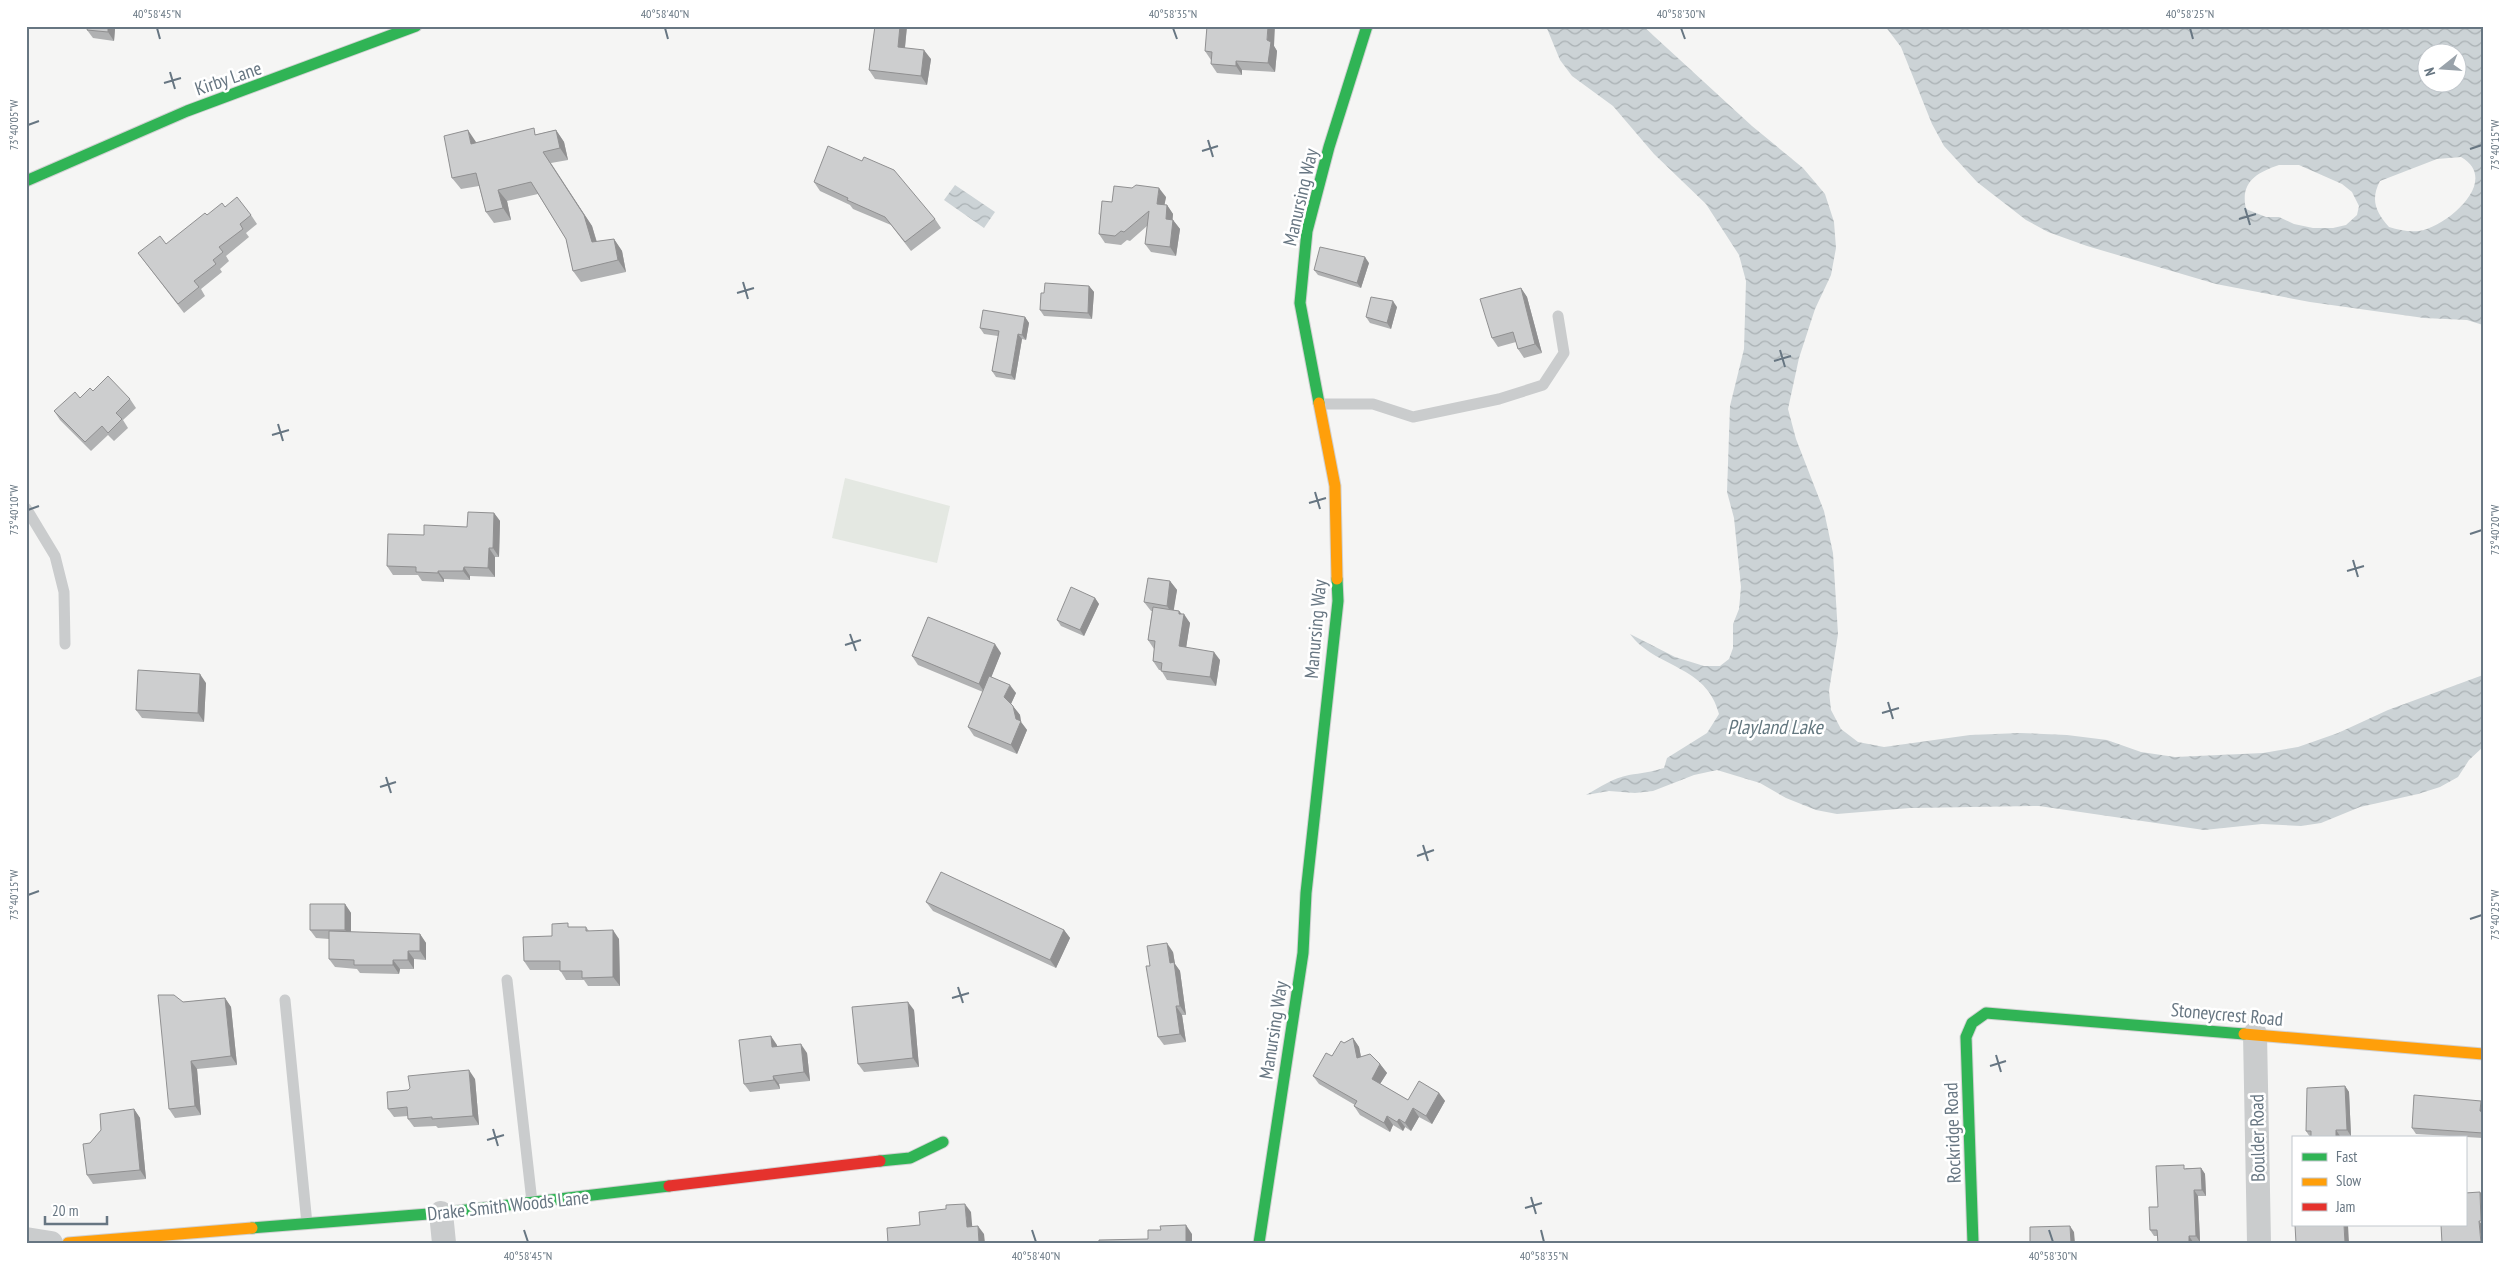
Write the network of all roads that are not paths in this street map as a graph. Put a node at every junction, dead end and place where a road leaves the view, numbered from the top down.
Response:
1 (416, 26) edge
2 (1366, 26) edge
3 (26, 181) edge
4 (1558, 316) dead end
5 (1319, 404) junction
6 (26, 508) edge
7 (65, 644) dead end
8 (507, 980) dead end
9 (285, 1000) dead end
10 (1972, 1023) joint
11 (2254, 1034) junction
12 (2483, 1054) edge
13 (943, 1142) dead end
14 (532, 1202) junction
15 (441, 1213) junction
16 (307, 1224) junction
17 (26, 1239) edge
18 (51, 1243) edge
19 (68, 1243) edge
20 (444, 1243) edge
21 (1259, 1243) edge
22 (1973, 1243) edge
23 (2259, 1243) edge

1 - 3 street, Kirby Lane
2 - 5 street, Manursing Way
4 - 5 lane
5 - 21 street, Manursing Way
6 - 7 lane
8 - 14 lane
9 - 16 lane
10 - 11 street, Stoneycrest Road
10 - 22 street, Rockridge Road
11 - 12 street, Stoneycrest Road
11 - 23 street, Boulder Road
13 - 14 street, Drake Smith Woods Lane
14 - 15 street, Drake Smith Woods Lane
15 - 16 street, Drake Smith Woods Lane
15 - 20 street
16 - 19 street, Drake Smith Woods Lane
17 - 18 street

